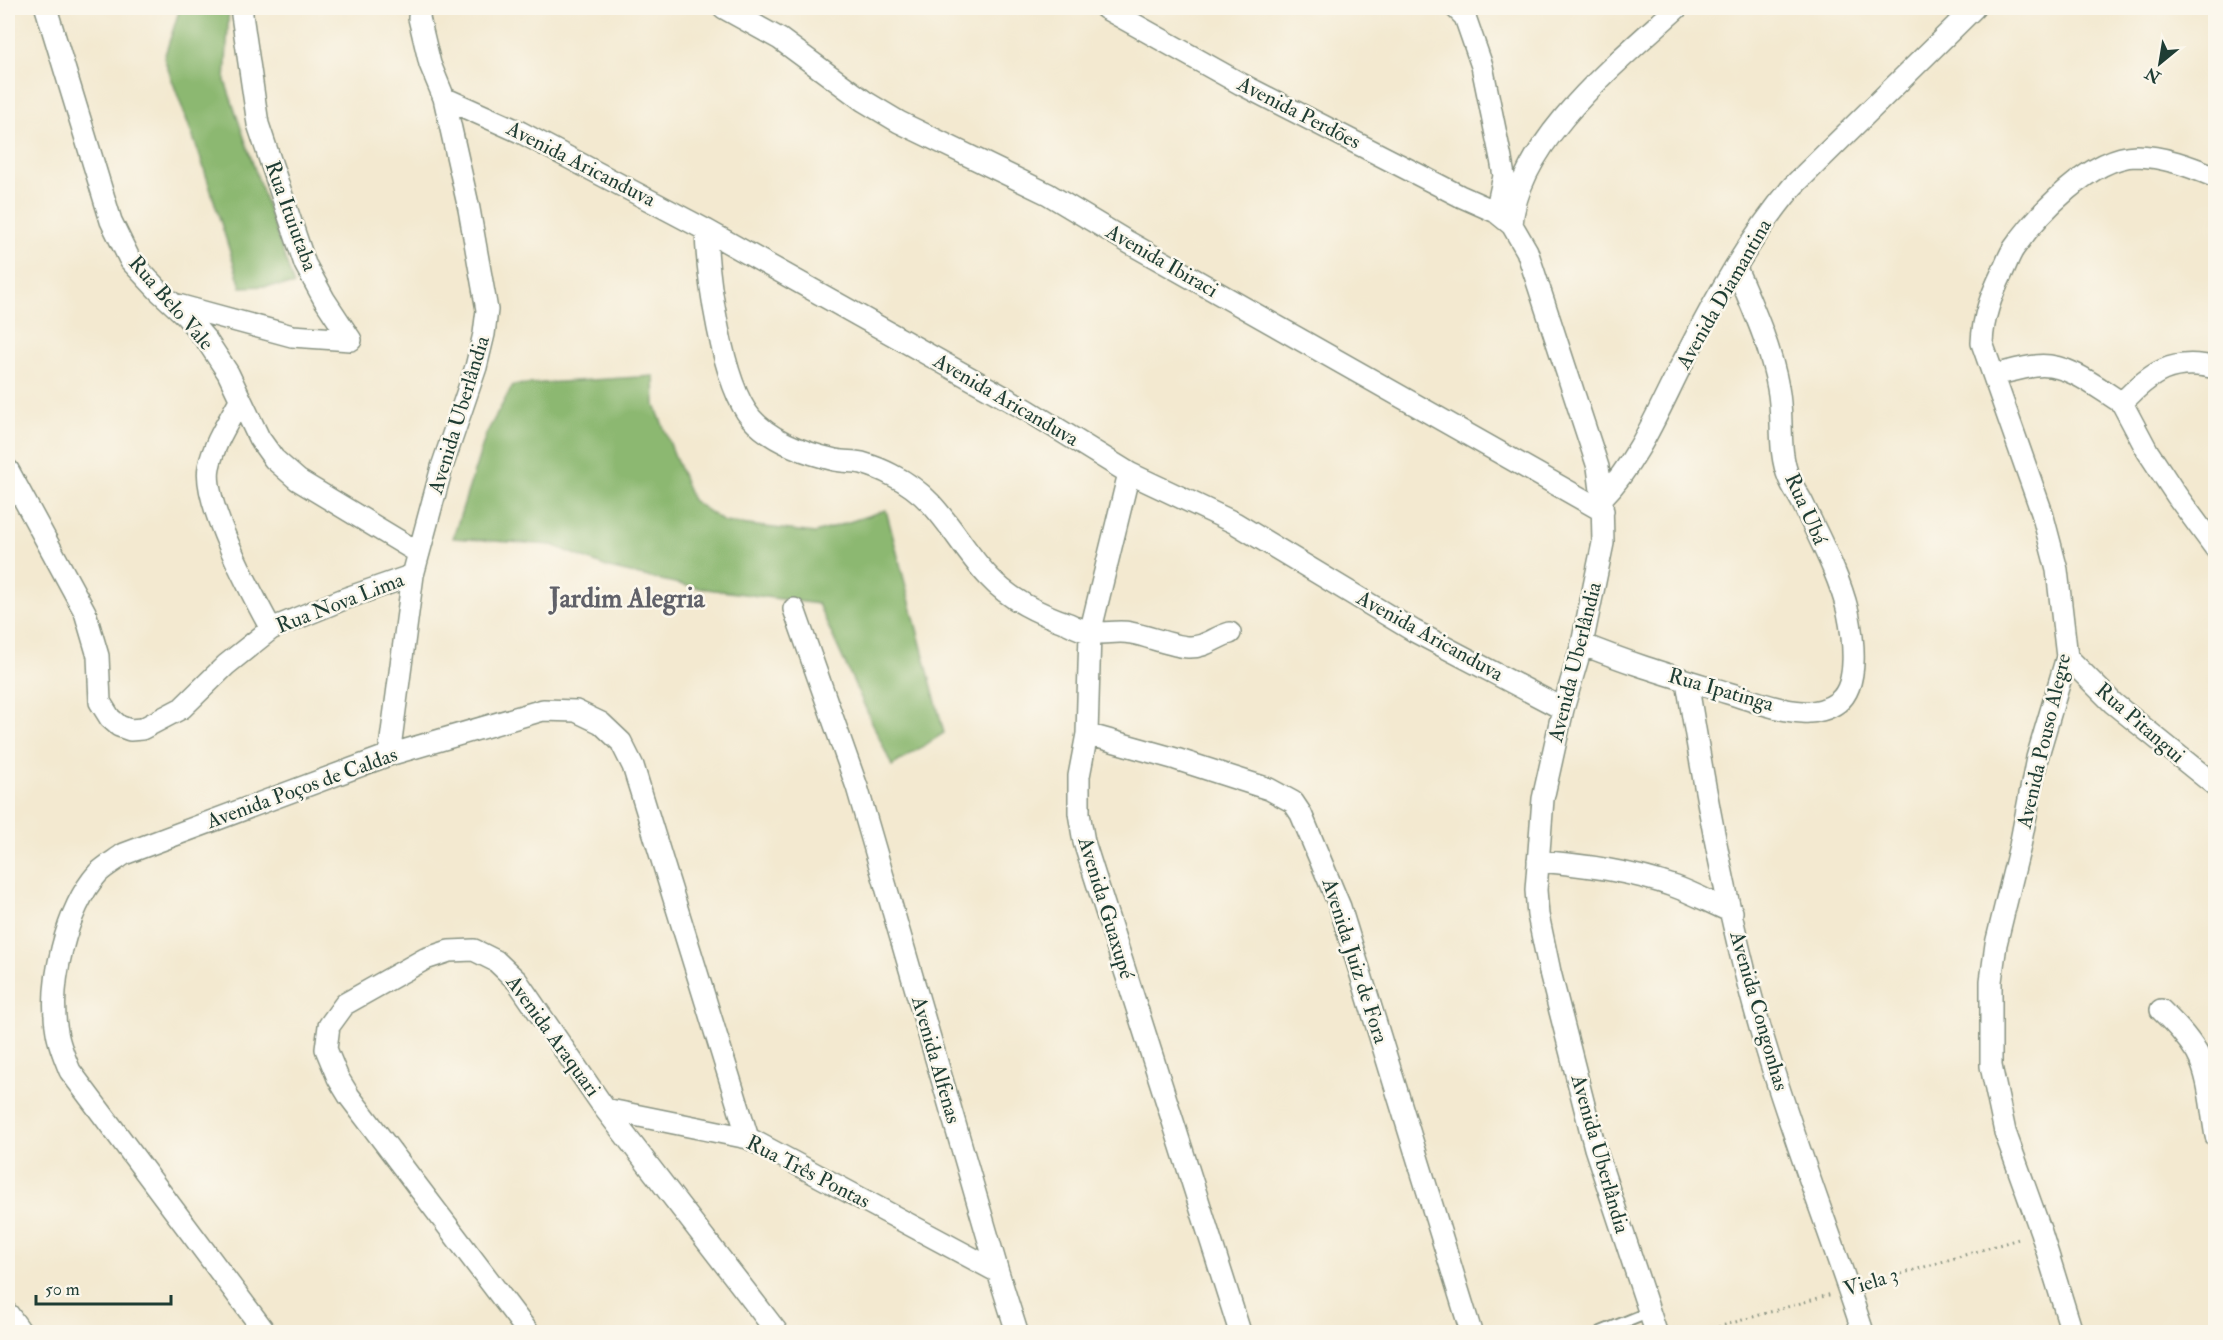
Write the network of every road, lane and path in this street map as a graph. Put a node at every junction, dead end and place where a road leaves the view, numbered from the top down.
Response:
1 (46, 8) edge
2 (242, 8) edge
3 (420, 8) edge
4 (724, 8) edge
5 (1105, 8) edge
6 (1677, 8) edge
7 (1974, 8) edge
8 (1464, 11) edge
9 (444, 98) junction
10 (2216, 177) edge
11 (1504, 218) junction
12 (706, 230) junction
13 (1736, 268) junction
14 (171, 303) junction
15 (2216, 368) edge
16 (1995, 375) junction
17 (240, 400) junction
18 (2122, 403) junction
19 (8, 470) edge
20 (1129, 473) junction
21 (1603, 505) junction
22 (2216, 549) edge
23 (419, 553) junction
24 (413, 575) junction
25 (794, 609) dead end
26 (271, 629) junction
27 (1090, 633) junction
28 (1230, 633) dead end
29 (1582, 644) junction
30 (2067, 657) junction
31 (1687, 681) junction
32 (1852, 682) joint
33 (1563, 709) junction
34 (1087, 734) junction
35 (389, 755) junction
36 (2216, 786) edge
37 (1538, 861) junction
38 (1732, 912) junction
39 (2161, 1010) dead end
40 (605, 1109) junction
41 (2216, 1136) edge
42 (747, 1138) junction
43 (2041, 1232) junction
44 (998, 1272) junction
45 (1849, 1289) junction
46 (1650, 1312) junction
47 (8, 1314) edge
48 (21, 1332) edge
49 (265, 1332) edge
50 (528, 1332) edge
51 (777, 1332) edge
52 (1017, 1332) edge
53 (1240, 1332) edge
54 (1471, 1332) edge
55 (1601, 1332) edge
56 (1656, 1332) edge
57 (1701, 1332) edge
58 (1863, 1332) edge
59 (2072, 1332) edge

1 - 14 street, Rua Belo Vale
2 - 14 street, Rua Ituiutaba
3 - 9 street, Avenida Uberlândia
4 - 21 street, Avenida Ibiraci
5 - 11 street, Avenida Perdões
6 - 11 street
7 - 13 street, Avenida Diamantina
8 - 11 street
9 - 12 street, Avenida Aricanduva
9 - 23 street, Avenida Uberlândia
10 - 16 street, Avenida Pouso Alegre
11 - 21 street, Avenida Uberlândia
12 - 20 street, Avenida Aricanduva
12 - 27 street
13 - 21 street, Avenida Diamantina
13 - 32 street, Rua Ubá
14 - 17 street, Rua Belo Vale
15 - 18 street
16 - 18 street
16 - 30 street, Avenida Pouso Alegre
17 - 23 street, Rua Belo Vale
17 - 26 street
18 - 22 street
19 - 26 street, Rua Nova Lima
20 - 27 street, Avenida Guaxupé
20 - 33 street, Avenida Aricanduva
21 - 29 street, Avenida Uberlândia
23 - 24 street, Avenida Uberlândia
24 - 26 street, Rua Nova Lima
24 - 35 street, Avenida Uberlândia
25 - 44 street, Avenida Alfenas
27 - 28 street
27 - 34 street, Avenida Guaxupé
29 - 31 street, Rua Ipatinga
29 - 33 street, Avenida Uberlândia
30 - 36 street, Rua Pitangui
30 - 43 street, Avenida Pouso Alegre
31 - 32 street, Rua Ipatinga
31 - 38 street, Avenida Congonhas
33 - 37 street, Avenida Uberlândia
34 - 53 street, Avenida Guaxupé
34 - 54 street, Avenida Juiz de Fora
35 - 42 street, Avenida Poços de Caldas
35 - 49 street, Avenida Poços de Caldas
37 - 38 street
37 - 46 street, Avenida Uberlândia
38 - 45 street, Avenida Congonhas
39 - 41 street
40 - 42 street, Rua Três Pontas
40 - 50 street, Avenida Araquari
40 - 51 street, Avenida Araquari
42 - 44 street, Rua Três Pontas
43 - 45 path, Viela 3
43 - 59 street, Avenida Pouso Alegre
44 - 52 street, Avenida Alfenas
45 - 57 path, Viela 3
45 - 58 street, Avenida Congonhas
46 - 55 lane
46 - 56 street, Avenida Uberlândia
47 - 48 street

